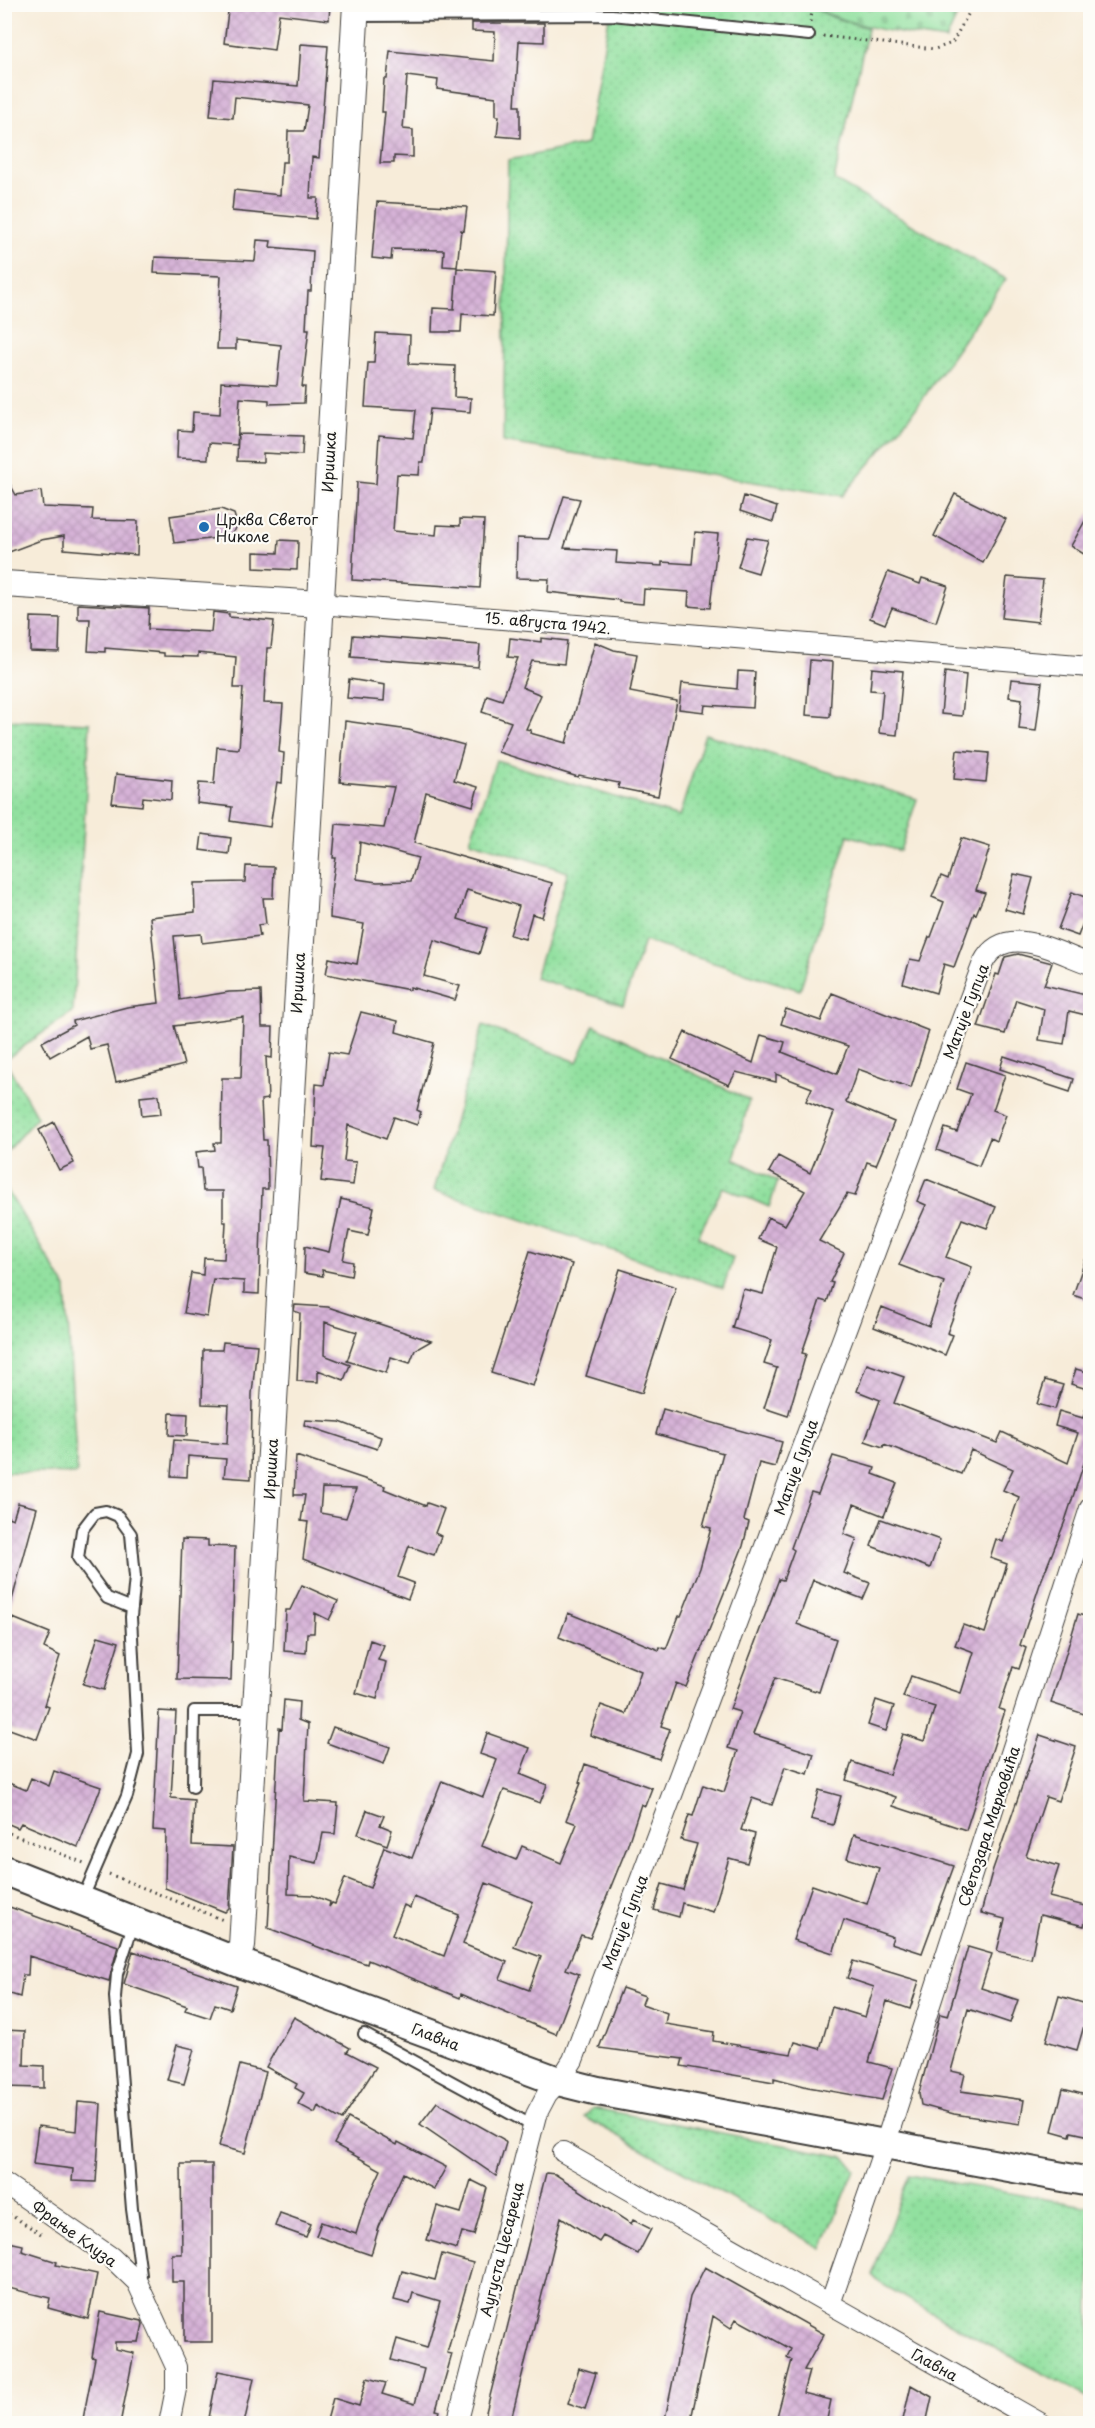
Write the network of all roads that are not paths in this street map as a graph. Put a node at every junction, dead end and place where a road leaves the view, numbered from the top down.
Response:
1 (356, 10) edge
2 (808, 35) road end
3 (4, 584) edge
4 (320, 604) junction
5 (1090, 667) edge
6 (1090, 964) edge
7 (1090, 1508) edge
8 (132, 1608) junction
9 (257, 1711) junction
10 (193, 1787) dead end
11 (4, 1870) edge
12 (82, 1900) junction
13 (134, 1922) junction
14 (237, 1962) junction
15 (364, 2034) dead end
16 (558, 2080) junction
17 (533, 2126) junction
18 (884, 2144) junction
19 (563, 2152) dead end
20 (1090, 2182) edge
21 (4, 2183) edge
22 (137, 2283) junction
23 (830, 2304) junction
24 (169, 2424) edge
25 (457, 2424) edge
26 (1042, 2424) edge

1 - 2 lane
1 - 4 street, Иришка
3 - 4 street, 15. августа 1942.
4 - 5 street, 15. августа 1942.
4 - 9 street, Иришка
6 - 16 street, Матије Гупца
7 - 18 street, Светозара Марковића
8 - 8 lane
8 - 12 lane
9 - 10 lane
9 - 14 street, Иришка
11 - 12 main road, Главна
12 - 13 main road, Главна
13 - 14 main road, Главна
13 - 22 lane
14 - 16 main road, Главна
15 - 17 lane
16 - 17 street, Аугуста Цесареца
16 - 18 main road, Главна
17 - 25 street, Аугуста Цесареца
18 - 20 main road, Главна
18 - 23 street
19 - 23 street, Главна
21 - 22 street, Фрање Клуза
22 - 24 street, Фрање Клуза
23 - 26 street, Главна

